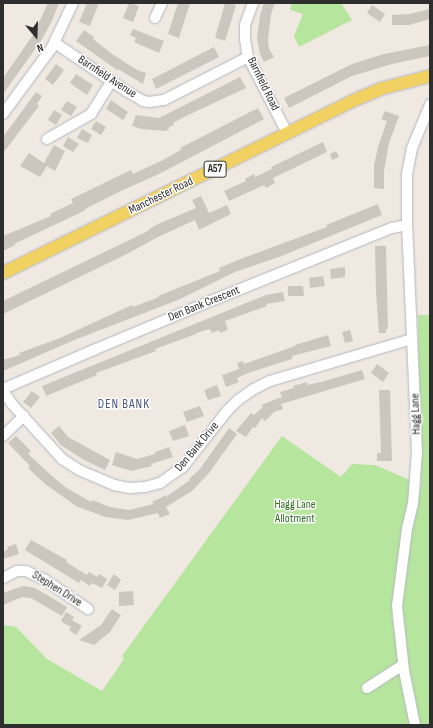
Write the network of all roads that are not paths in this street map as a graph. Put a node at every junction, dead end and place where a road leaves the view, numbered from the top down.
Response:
1 (73, 3) edge
2 (162, 3) edge
3 (251, 7) edge
4 (155, 18) dead end
5 (55, 43) junction
6 (248, 56) junction
7 (430, 76) edge
8 (112, 81) junction
9 (430, 105) edge
10 (3, 114) edge
11 (286, 133) junction
12 (47, 139) dead end
13 (407, 225) junction
14 (3, 273) edge
15 (412, 339) junction
16 (3, 390) edge
17 (24, 416) junction
18 (3, 436) edge
19 (3, 578) edge
20 (88, 609) dead end
21 (403, 664) junction
22 (367, 688) dead end
23 (415, 725) edge

1 - 5 street
2 - 4 street
3 - 6 street, Barnfield Road
5 - 8 street, Barnfield Avenue
5 - 10 street
6 - 8 street, Barnfield Avenue
6 - 11 street, Barnfield Road
7 - 11 main road, Manchester Road / A57
8 - 12 street
9 - 13 street, Hagg Lane
11 - 14 main road, Manchester Road / A57
13 - 15 street, Hagg Lane
13 - 16 street, Den Bank Crescent
15 - 17 street, Den Bank Drive
15 - 21 street, Hagg Lane
16 - 17 street, Den Bank Drive
17 - 18 street
19 - 20 street, Stephen Drive
21 - 22 street
21 - 23 street, Hagg Lane

